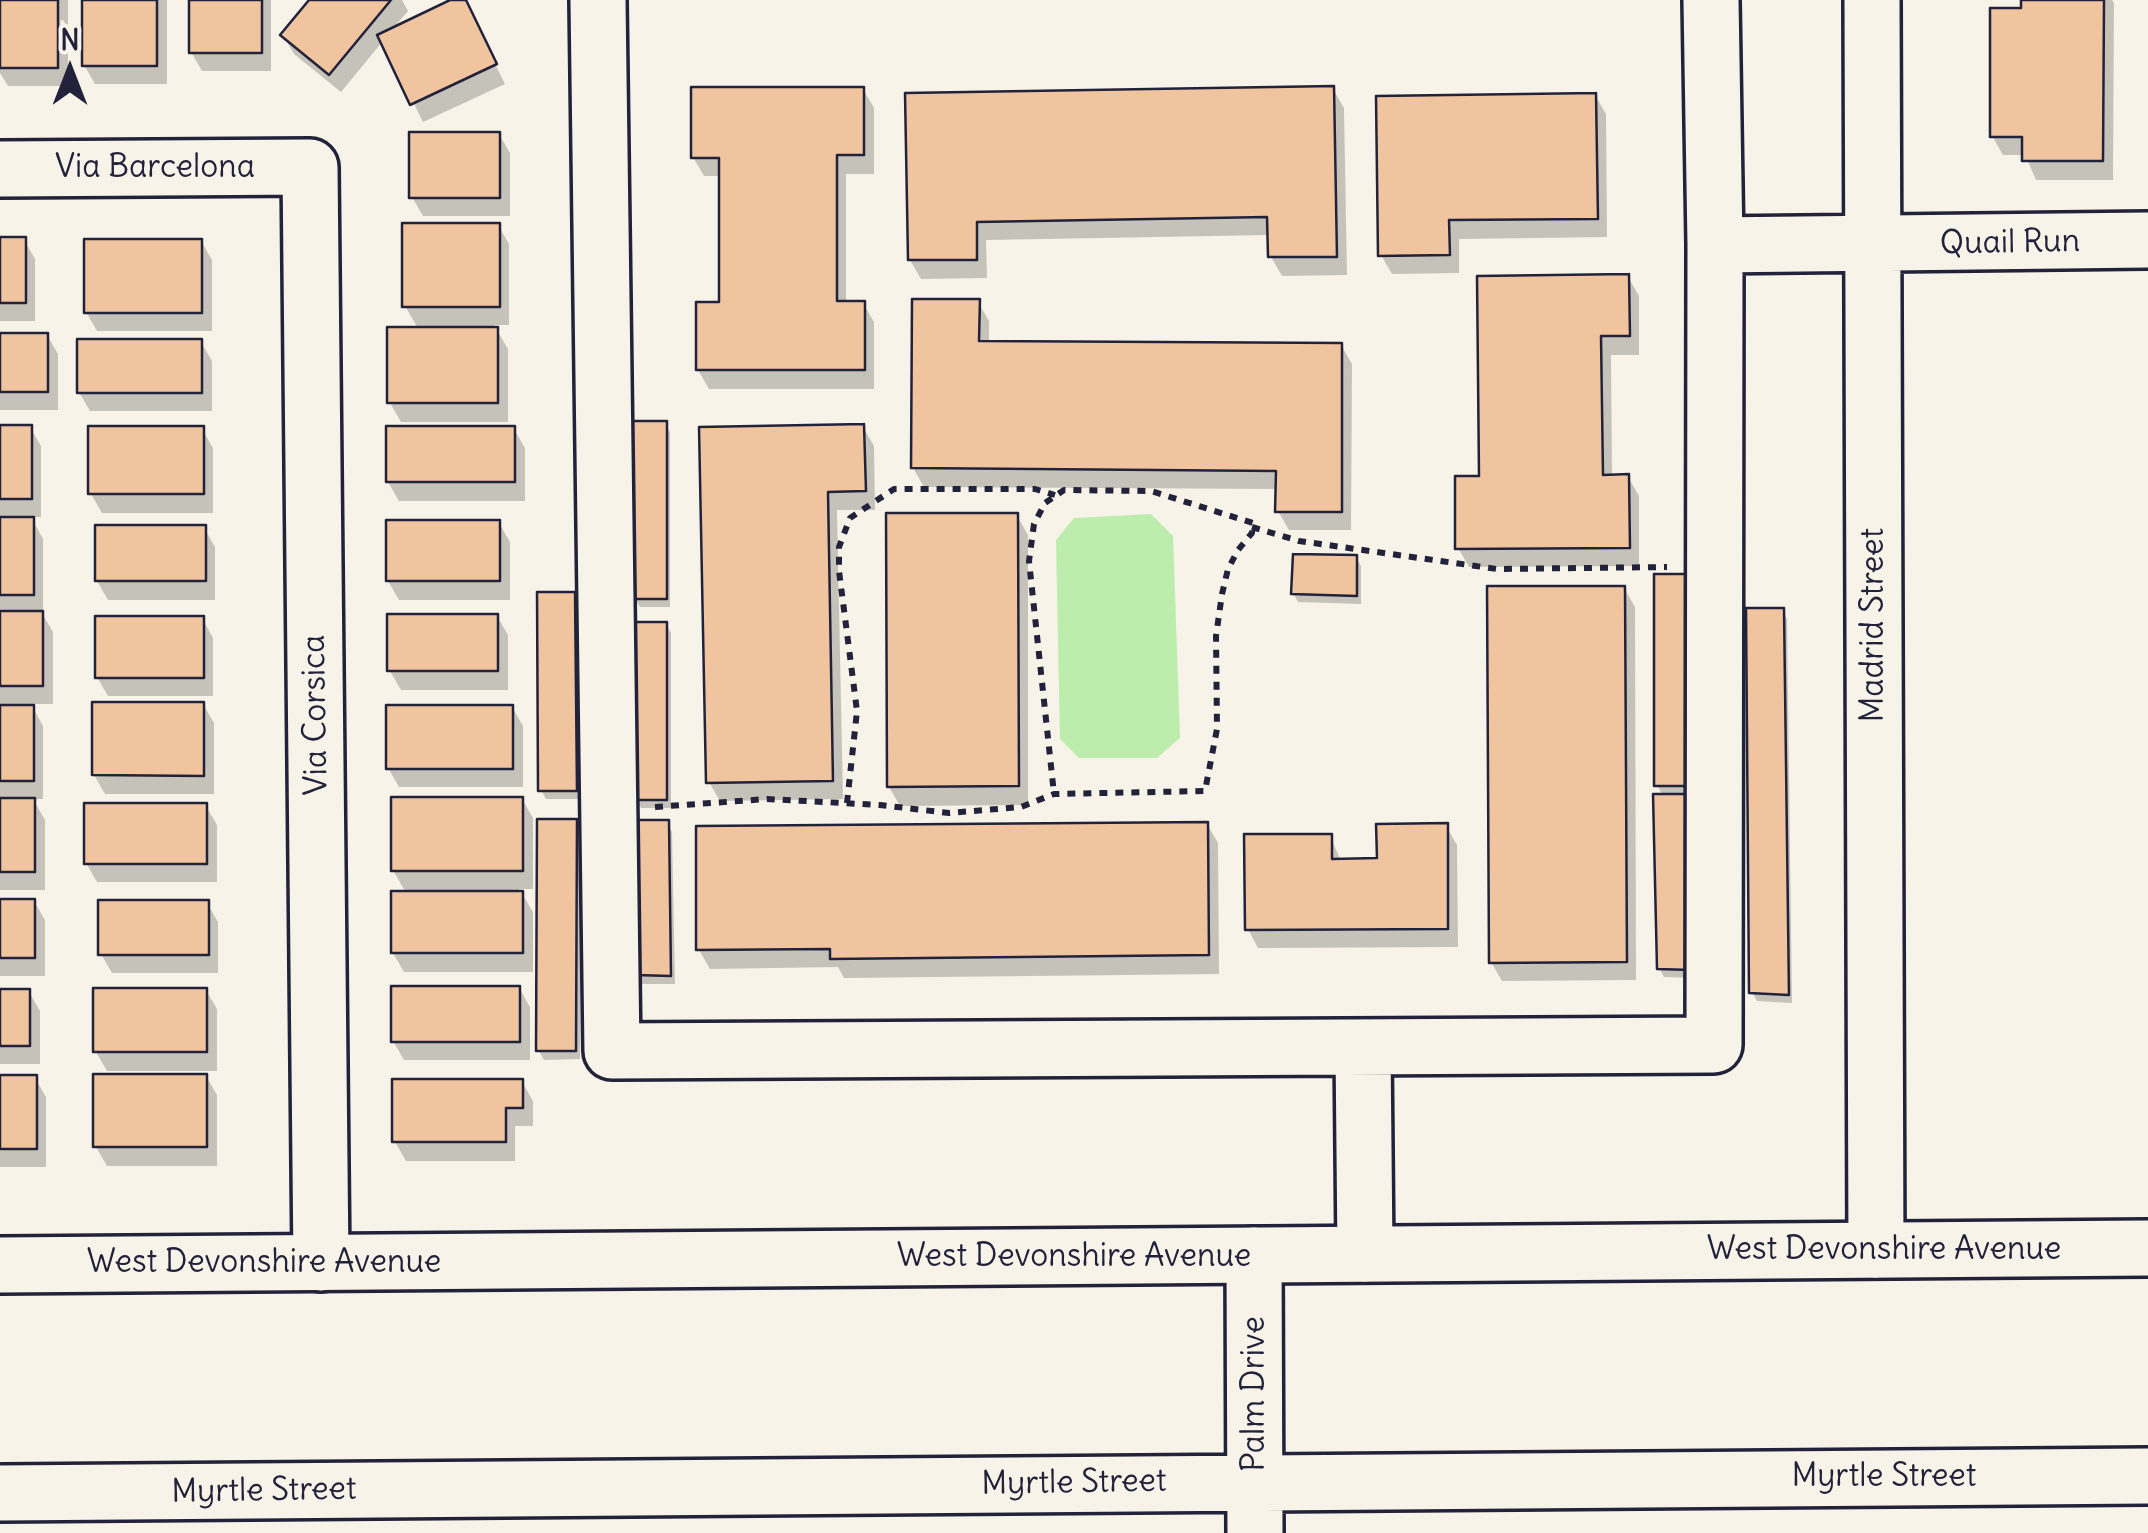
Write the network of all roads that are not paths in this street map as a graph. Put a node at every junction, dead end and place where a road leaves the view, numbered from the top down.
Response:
1 (598, 0) edge
2 (1711, 0) edge
3 (1872, 0) edge
4 (310, 167) joint
5 (0, 169) edge
6 (2148, 240) edge
7 (1872, 244) junction
8 (1715, 245) junction
9 (1363, 1047) junction
10 (2148, 1248) edge
11 (1876, 1250) junction
12 (1364, 1254) junction
13 (1254, 1255) junction
14 (321, 1262) junction
15 (0, 1265) edge
16 (2148, 1476) edge
17 (0, 1493) edge
18 (1255, 1507) edge

1 - 9 street
2 - 8 street
3 - 7 street, Madrid Street
4 - 5 street, Via Barcelona
4 - 14 street, Via Corsica
6 - 7 street, Quail Run
7 - 8 street, Quail Run
7 - 11 street, Madrid Street
8 - 9 street
9 - 12 street
10 - 11 street, West Devonshire Avenue
11 - 12 street, West Devonshire Avenue
12 - 13 street, West Devonshire Avenue
13 - 14 street, West Devonshire Avenue
13 - 18 street, Palm Drive
14 - 15 street, West Devonshire Avenue
16 - 18 street, Myrtle Street
17 - 18 street, Myrtle Street

